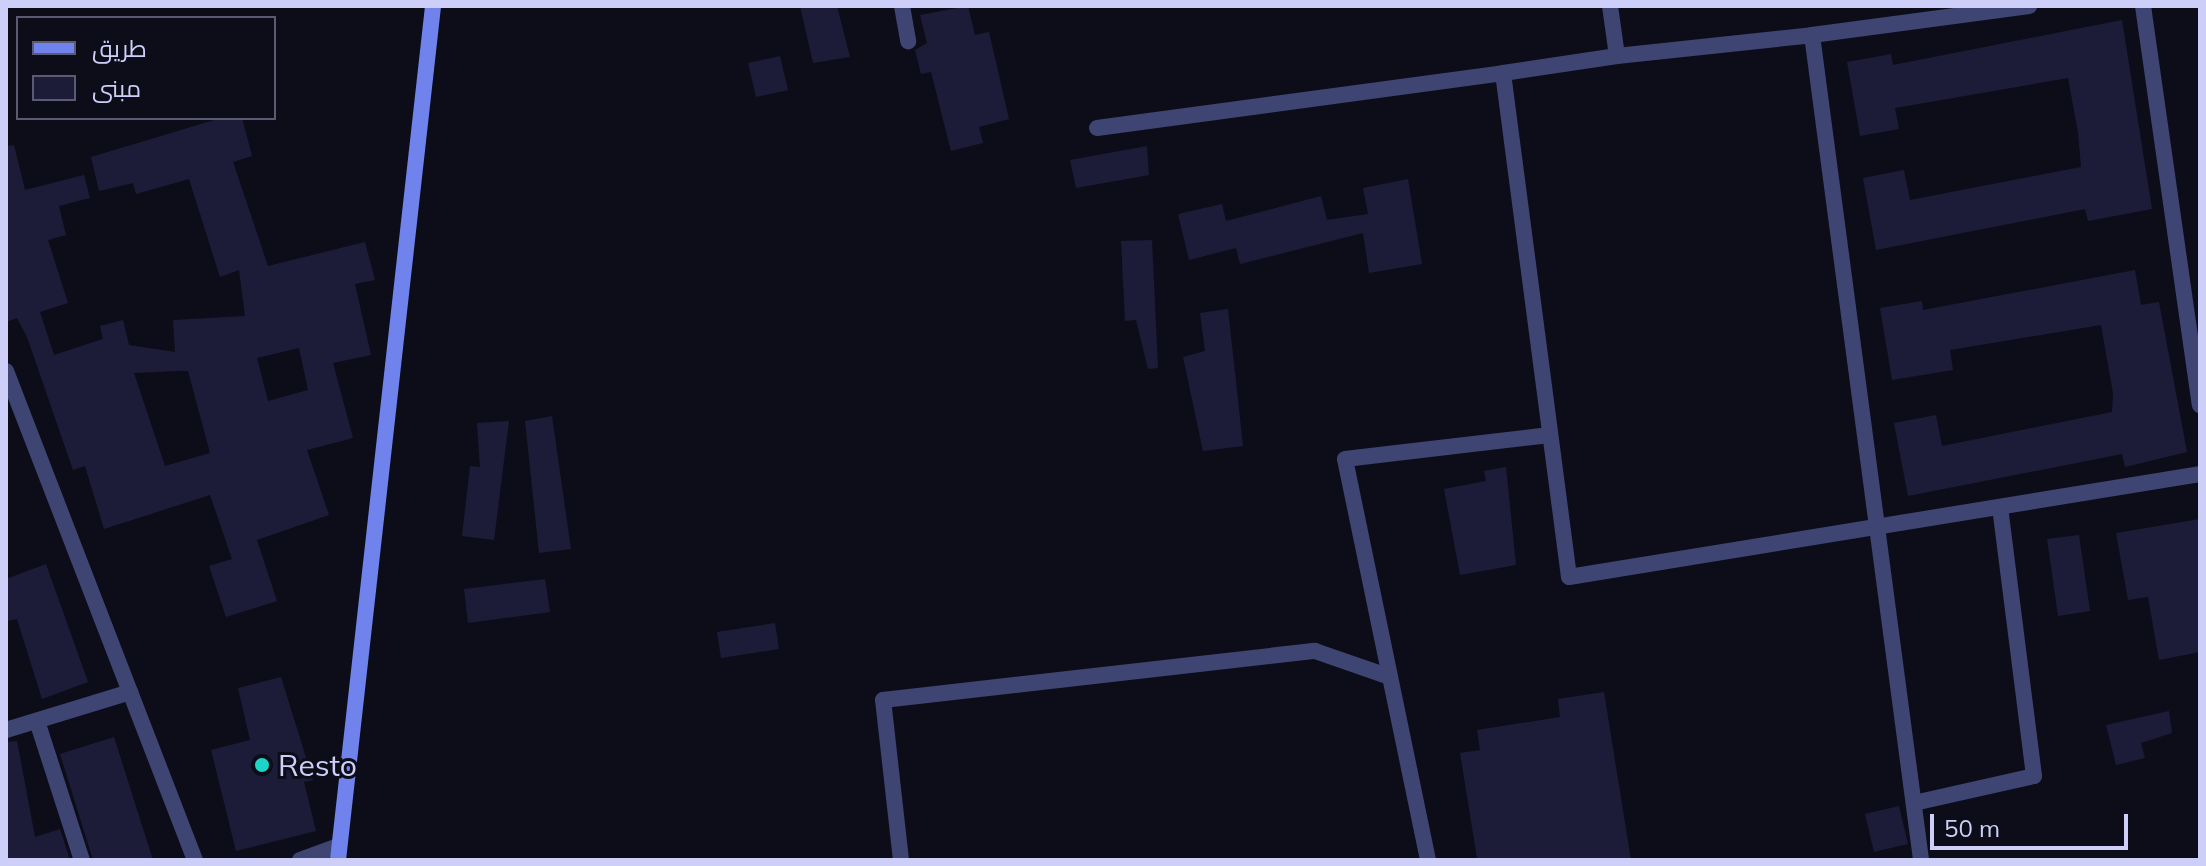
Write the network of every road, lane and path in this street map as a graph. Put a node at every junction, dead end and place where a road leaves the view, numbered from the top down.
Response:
1 (433, 6) edge
2 (902, 6) edge
3 (1610, 6) edge
4 (2029, 6) edge
5 (2143, 6) edge
6 (1812, 35) junction
7 (908, 41) dead end
8 (1617, 56) junction
9 (1503, 73) junction
10 (1097, 128) dead end
11 (6, 371) edge
12 (2200, 405) edge
13 (1550, 435) junction
14 (2200, 474) edge
15 (2000, 507) junction
16 (1878, 527) junction
17 (1390, 677) junction
18 (130, 692) junction
19 (37, 721) junction
20 (6, 730) edge
21 (1914, 803) junction
22 (337, 855) edge
23 (82, 860) edge
24 (195, 860) edge
25 (300, 860) edge
26 (901, 860) edge
27 (1428, 860) edge
28 (1921, 860) edge

1 - 22 main road
2 - 7 street
3 - 8 street
4 - 6 street
5 - 12 street
6 - 8 street
6 - 16 street
8 - 9 street
9 - 10 street
9 - 13 street
11 - 18 street
13 - 16 street
13 - 17 street
14 - 15 street
15 - 16 street
15 - 21 street
16 - 21 street
17 - 26 street
17 - 27 street
18 - 19 street
18 - 24 street
19 - 20 street
19 - 23 street
21 - 28 street
22 - 25 street

